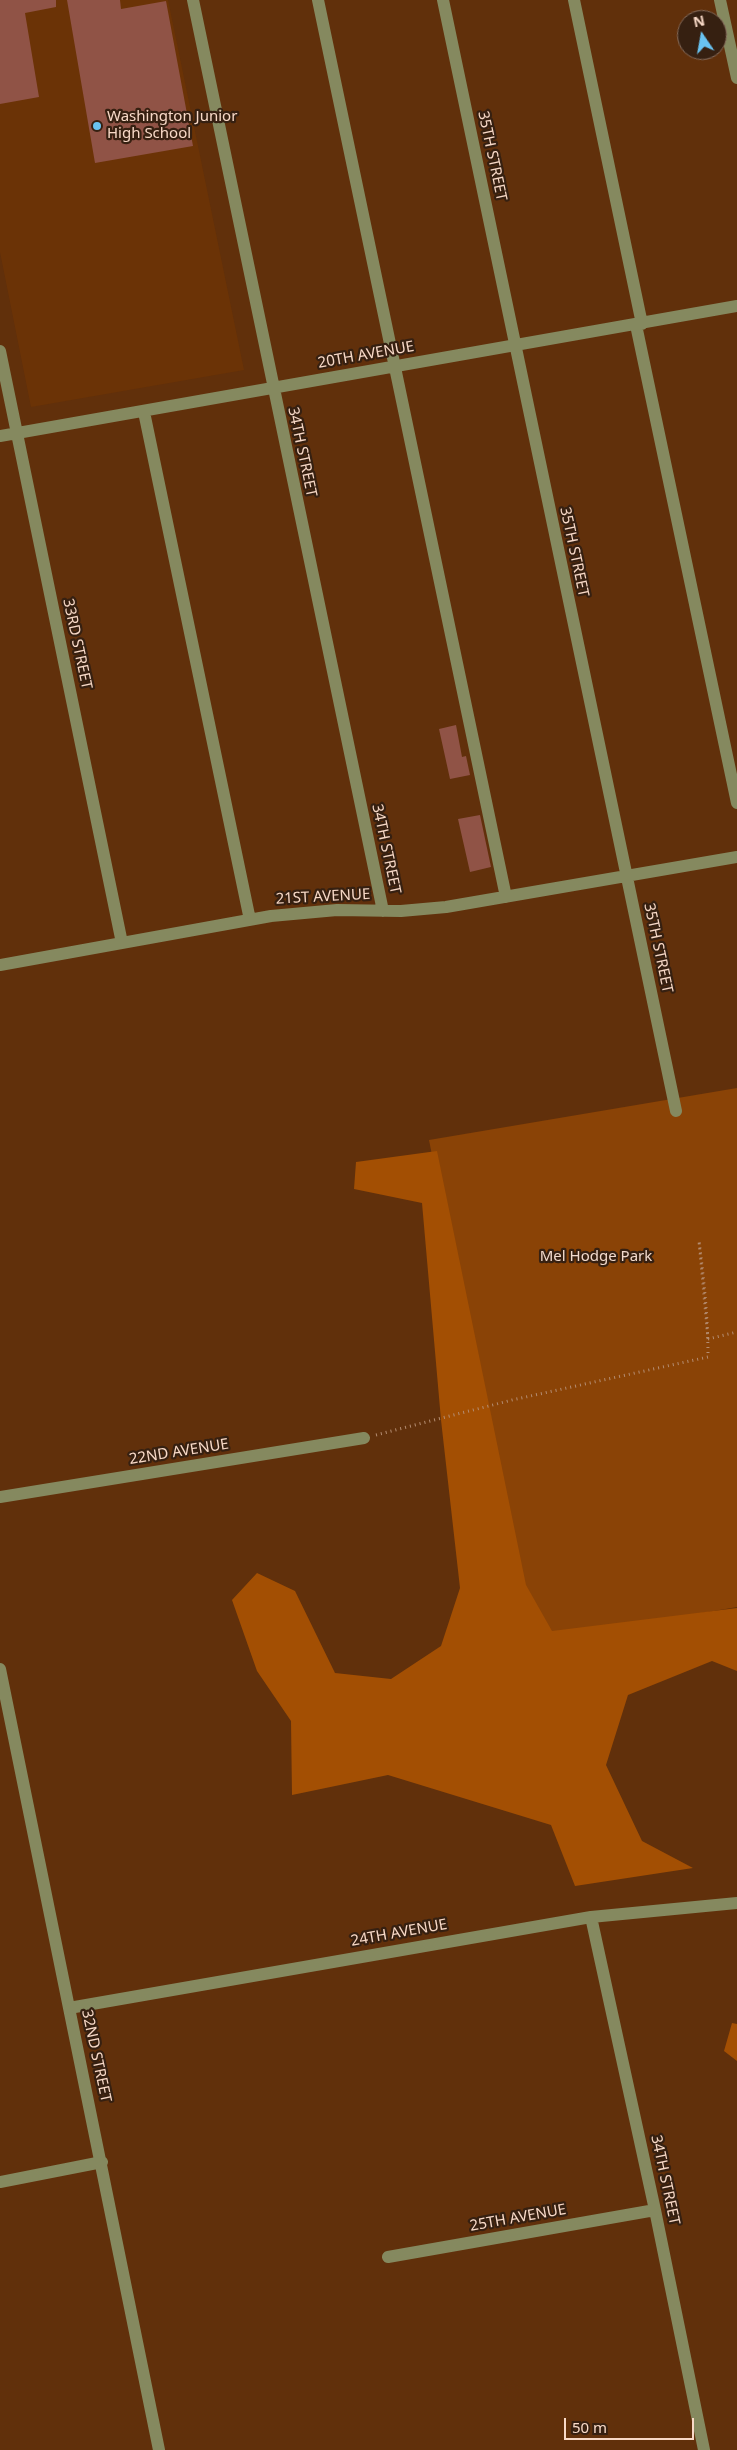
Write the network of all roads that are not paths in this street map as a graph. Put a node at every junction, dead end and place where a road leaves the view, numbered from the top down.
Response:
1 (193, 0) edge
2 (318, 0) edge
3 (443, 0) edge
4 (574, 0) edge
5 (720, 0) edge
6 (737, 78) edge
7 (737, 306) edge
8 (639, 325) junction
9 (514, 344) junction
10 (0, 351) edge
11 (395, 366) junction
12 (272, 388) junction
13 (144, 412) junction
14 (17, 434) junction
15 (0, 436) edge
16 (737, 803) edge
17 (737, 857) edge
18 (626, 875) junction
19 (506, 897) junction
20 (383, 911) junction
21 (250, 920) junction
22 (122, 943) junction
23 (0, 965) edge
24 (676, 1111) dead end
25 (364, 1438) road end
26 (0, 1497) edge
27 (0, 1669) edge
28 (737, 1903) edge
29 (591, 1917) junction
30 (69, 2008) junction
31 (102, 2162) junction
32 (0, 2182) edge
33 (655, 2210) junction
34 (388, 2257) dead end
35 (159, 2450) edge
36 (704, 2450) edge

1 - 12 street, 34TH STREET
2 - 11 street
3 - 9 street, 35TH STREET
4 - 8 street
5 - 6 street
7 - 8 street, 20TH AVENUE
8 - 9 street, 20TH AVENUE
8 - 16 street
9 - 11 street, 20TH AVENUE
9 - 18 street, 35TH STREET
10 - 14 street, 33RD STREET
11 - 12 street, 20TH AVENUE
11 - 19 street
12 - 13 street, 20TH AVENUE
12 - 20 street, 34TH STREET
13 - 14 street, 20TH AVENUE
13 - 21 street
14 - 15 street, 20TH AVENUE
14 - 22 street, 33RD STREET
17 - 18 street, 21ST AVENUE
18 - 19 street, 21ST AVENUE
18 - 24 street, 35TH STREET
19 - 20 street, 21ST AVENUE
20 - 21 street, 21ST AVENUE
21 - 22 street, 21ST AVENUE
22 - 23 street, 21ST AVENUE
25 - 26 street, 22ND AVENUE
27 - 30 street, 32ND STREET
28 - 29 street, 24TH AVENUE
29 - 30 street, 24TH AVENUE
29 - 33 street, 34TH STREET
30 - 31 street, 32ND STREET
31 - 32 street
31 - 35 street, 32ND STREET
33 - 34 street, 25TH AVENUE
33 - 36 street, 34TH STREET

